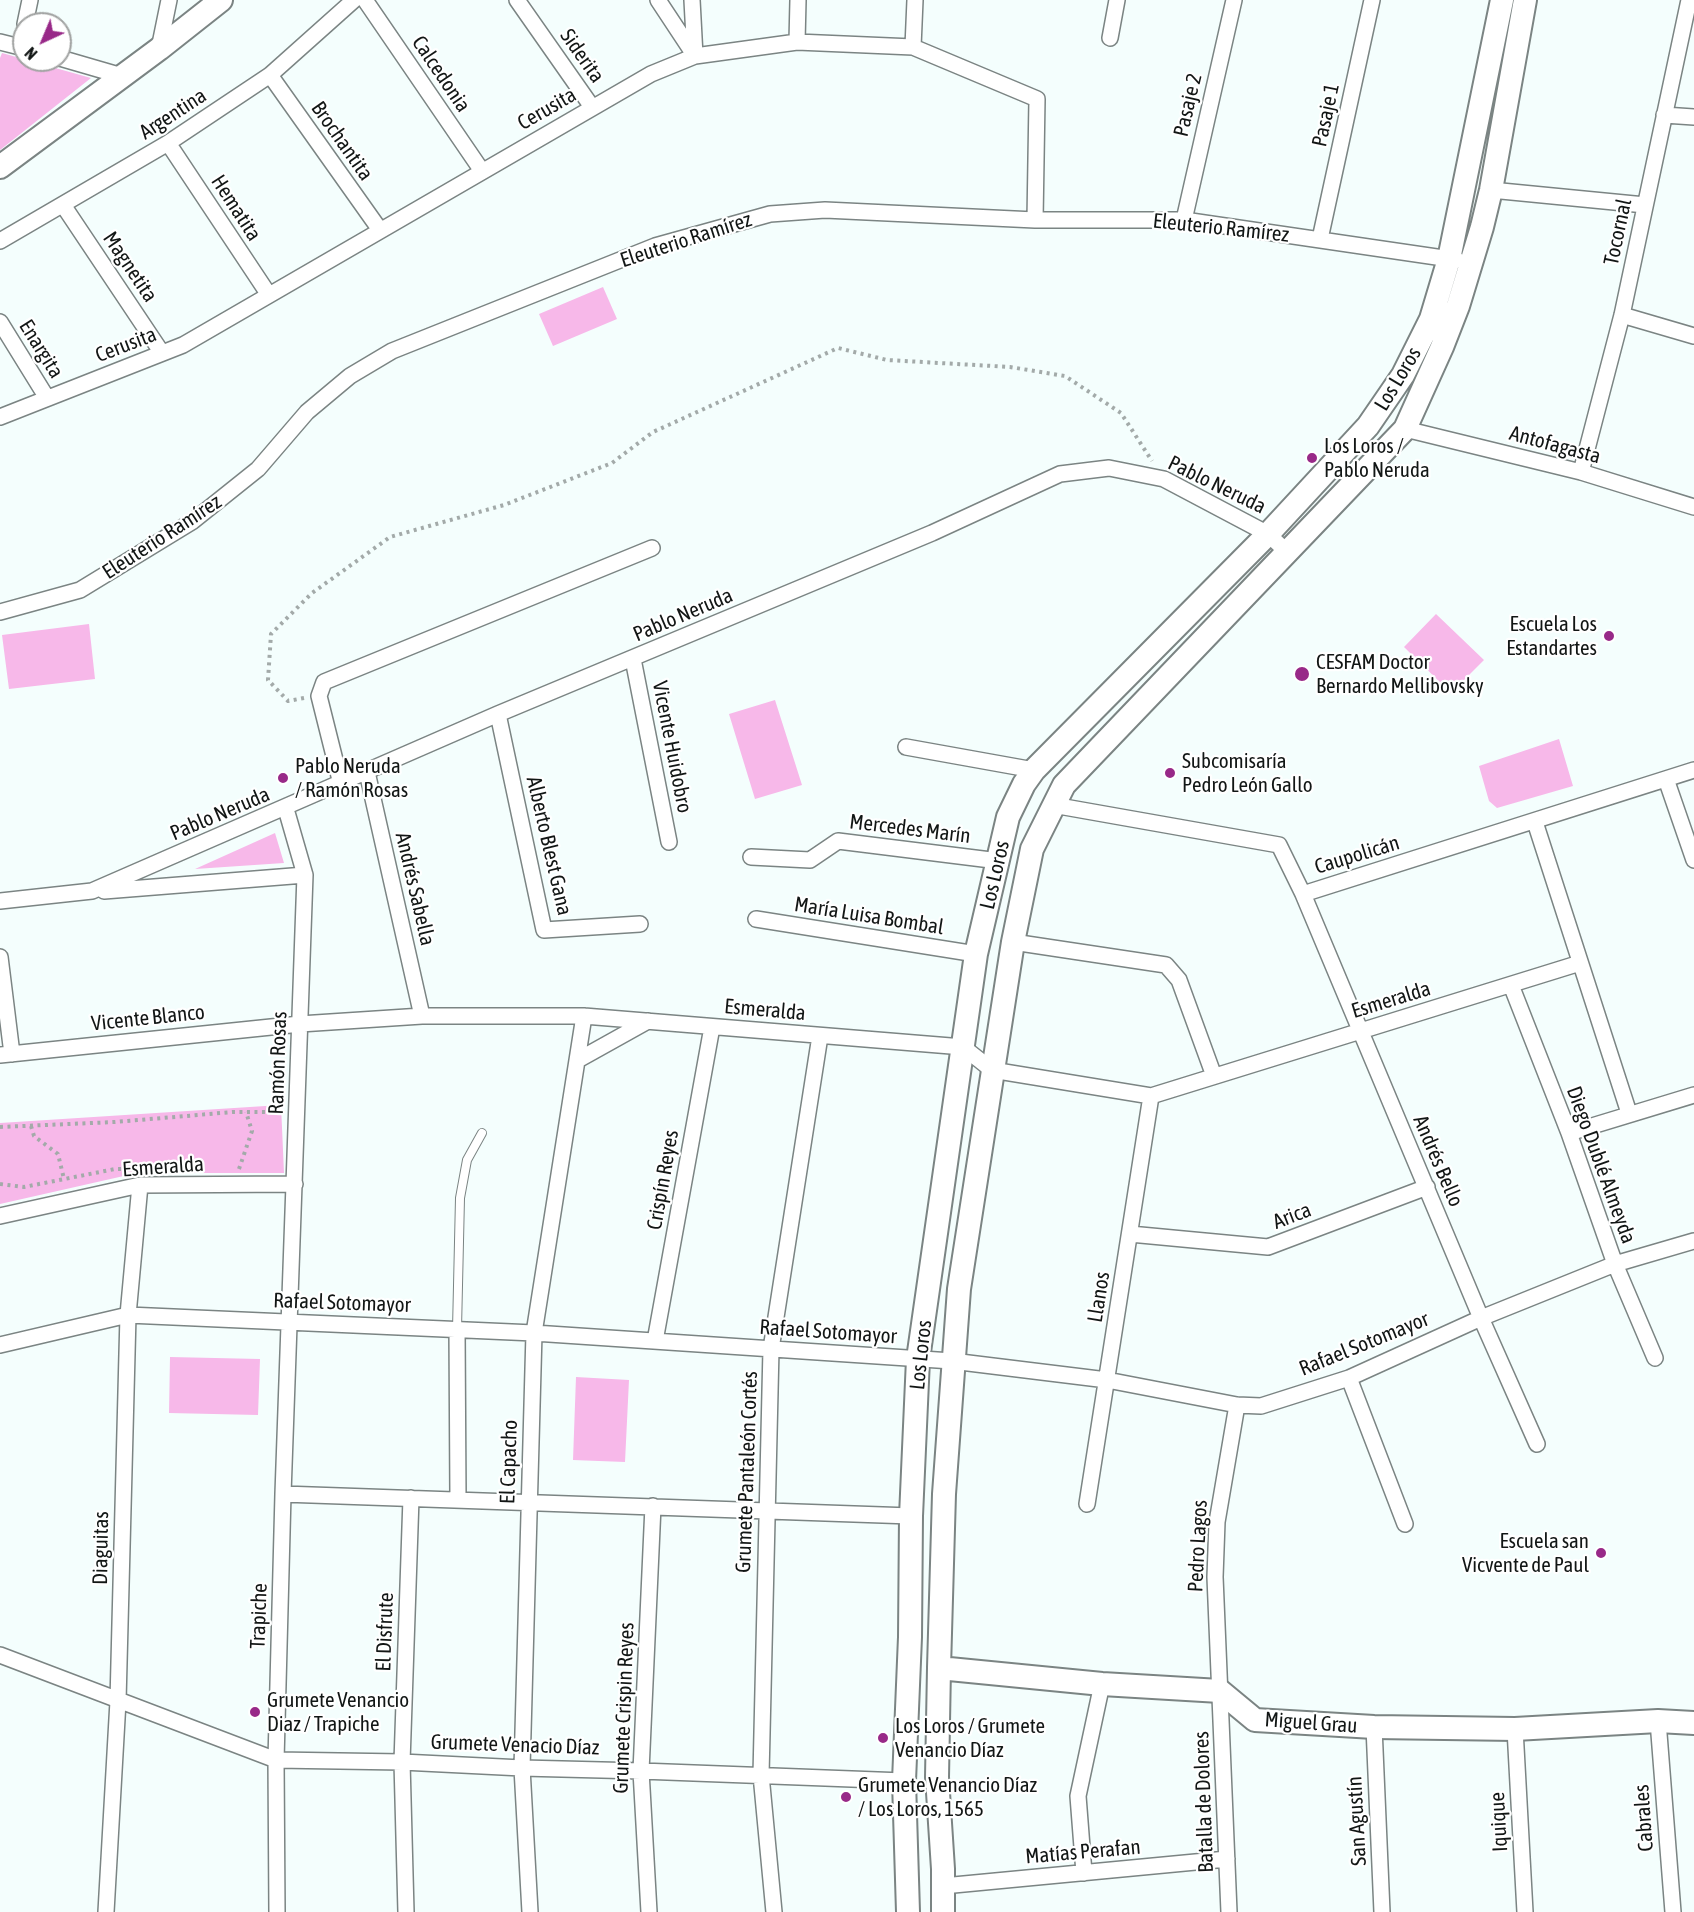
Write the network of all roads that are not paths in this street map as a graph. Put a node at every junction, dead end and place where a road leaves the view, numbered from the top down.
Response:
1 (169, 0) edge
2 (221, 0) edge
3 (354, 0) edge
4 (365, 0) edge
5 (516, 0) edge
6 (658, 0) edge
7 (692, 0) edge
8 (798, 0) edge
9 (915, 0) edge
10 (1117, 0) edge
11 (1234, 0) edge
12 (1372, 0) edge
13 (1502, 0) edge
14 (1525, 0) edge
15 (1689, 0) edge
16 (1110, 38) dead end
17 (797, 42) junction
18 (913, 47) junction
19 (159, 49) junction
20 (695, 56) junction
21 (72, 61) edge
22 (270, 75) junction
23 (122, 76) junction
24 (592, 107) junction
25 (1664, 116) junction
26 (1694, 117) edge
27 (168, 143) junction
28 (0, 167) edge
29 (482, 171) junction
30 (1491, 190) junction
31 (63, 205) junction
32 (1645, 205) junction
33 (1035, 220) junction
34 (1184, 220) junction
35 (380, 230) junction
36 (1320, 239) junction
37 (0, 241) edge
38 (1449, 259) junction
39 (1472, 263) junction
40 (268, 295) junction
41 (1622, 315) junction
42 (0, 322) edge
43 (1694, 336) edge
44 (162, 353) junction
45 (47, 398) junction
46 (0, 417) edge
47 (1405, 429) junction
48 (1581, 472) junction
49 (1694, 507) edge
50 (1268, 534) junction
51 (652, 548) dead end
52 (1287, 552) junction
53 (0, 612) edge
54 (633, 660) junction
55 (498, 714) junction
56 (906, 747) dead end
57 (1034, 770) junction
58 (1694, 770) edge
59 (367, 772) junction
60 (1666, 779) junction
61 (341, 784) junction
62 (1053, 805) junction
63 (286, 809) junction
64 (1535, 822) junction
65 (669, 842) dead end
66 (751, 857) dead end
67 (1694, 860) edge
68 (999, 861) junction
69 (305, 875) junction
70 (92, 891) junction
71 (1303, 894) junction
72 (0, 901) edge
73 (756, 919) dead end
74 (640, 924) dead end
75 (1013, 942) junction
76 (976, 954) junction
77 (0, 957) edge
78 (1580, 963) junction
79 (1511, 985) junction
80 (422, 1016) junction
81 (585, 1016) junction
82 (648, 1022) junction
83 (300, 1024) junction
84 (712, 1027) junction
85 (1360, 1031) junction
86 (820, 1036) junction
87 (963, 1047) junction
88 (6, 1054) edge
89 (578, 1060) junction
90 (992, 1070) junction
91 (1214, 1076) junction
92 (1694, 1095) edge
93 (1151, 1096) junction
94 (1629, 1113) junction
95 (482, 1133) dead end
96 (1569, 1133) junction
97 (295, 1184) junction
98 (140, 1185) junction
99 (1427, 1187) junction
100 (0, 1216) edge
101 (1130, 1234) junction
102 (1694, 1241) edge
103 (1615, 1264) junction
104 (128, 1315) junction
105 (1481, 1318) junction
106 (290, 1322) junction
107 (457, 1329) junction
108 (534, 1333) junction
109 (655, 1341) junction
110 (0, 1345) edge
111 (771, 1349) junction
112 (1655, 1358) dead end
113 (918, 1359) junction
114 (952, 1361) junction
115 (1349, 1378) junction
116 (1107, 1380) junction
117 (1237, 1405) junction
118 (1537, 1444) dead end
119 (283, 1494) junction
120 (411, 1498) junction
121 (458, 1499) junction
122 (529, 1502) junction
123 (1087, 1504) dead end
124 (653, 1506) junction
125 (766, 1511) junction
126 (911, 1516) junction
127 (1405, 1524) dead end
128 (0, 1655) edge
129 (939, 1668) junction
130 (1102, 1684) junction
131 (1220, 1691) junction
132 (118, 1701) junction
133 (1658, 1721) junction
134 (1694, 1722) edge
135 (1374, 1727) junction
136 (1515, 1729) junction
137 (276, 1760) junction
138 (402, 1762) junction
139 (522, 1768) junction
140 (641, 1771) junction
141 (761, 1775) junction
142 (904, 1781) junction
143 (1227, 1859) junction
144 (1084, 1873) junction
145 (943, 1886) junction
146 (106, 1912) edge
147 (277, 1912) edge
148 (406, 1912) edge
149 (531, 1912) edge
150 (649, 1912) edge
151 (774, 1912) edge
152 (908, 1912) edge
153 (943, 1912) edge
154 (1229, 1912) edge
155 (1383, 1912) edge
156 (1525, 1912) edge
157 (1672, 1912) edge

1 - 19 street
2 - 19 main road
3 - 22 street, Argentina
4 - 29 street, Calcedonia
5 - 24 street, Siderita
6 - 20 street
7 - 20 street
8 - 17 street
9 - 18 street
10 - 16 street
11 - 34 street, Pasaje 2
12 - 36 street, Pasaje 1
13 - 38 main road, Los Loros
14 - 30 main road, Los Loros
15 - 25 street, Tocornal
17 - 18 street, Cerusita
17 - 20 street, Cerusita
18 - 33 street, Cerusita
19 - 23 main road
20 - 24 street, Cerusita
21 - 23 street
22 - 27 street, Argentina
22 - 35 street, Brochantita
23 - 28 main road
24 - 29 street, Cerusita
25 - 26 street
25 - 32 street, Tocornal
27 - 31 street, Argentina
27 - 40 street, Hematita
29 - 35 street, Cerusita
30 - 32 street
30 - 39 main road, Los Loros
31 - 37 street, Argentina
31 - 44 street, Magnetita
32 - 41 street, Tocornal
33 - 34 street, Eleuterio Ramírez
33 - 53 street, Eleuterio Ramírez
34 - 36 street, Eleuterio Ramírez
35 - 40 street, Cerusita
36 - 38 street, Eleuterio Ramírez
38 - 39 street, Eleuterio Ramírez
38 - 50 main road, Los Loros
39 - 47 main road, Los Loros
40 - 44 street, Cerusita
41 - 43 street
41 - 48 street, Tocornal
42 - 45 street, Enargita
44 - 45 street, Cerusita
45 - 46 street, Cerusita
47 - 48 street, Antofagasta
47 - 52 main road, Los Loros
48 - 49 street, Antofagasta
50 - 52 street, Pablo Neruda
50 - 54 street, Pablo Neruda
50 - 57 main road, Los Loros
51 - 61 street
52 - 62 main road, Los Loros
54 - 55 street, Pablo Neruda
54 - 65 street, Vicente Huidobro
55 - 59 street, Pablo Neruda
55 - 74 street, Alberto Blest Gana
56 - 57 street
57 - 68 main road, Los Loros
58 - 60 street, Caupolicán
59 - 61 street, Pablo Neruda
59 - 80 street, Andrés Sabella
60 - 64 street, Caupolicán
60 - 67 street
61 - 63 street, Pablo Neruda
62 - 71 street, Caupolicán
62 - 75 main road, Los Loros
63 - 69 street, Ramón Rosas
63 - 70 street, Pablo Neruda
64 - 71 street, Caupolicán
64 - 78 street
66 - 68 street, Mercedes Marín
68 - 76 main road, Los Loros
69 - 70 street, Pablo Neruda
69 - 83 street, Ramón Rosas
70 - 72 street, Pablo Neruda
71 - 85 street, Andrés Bello
73 - 76 street, María Luisa Bombal
75 - 90 main road, Los Loros
75 - 91 street
76 - 87 main road, Los Loros
77 - 88 street
78 - 79 street, Esmeralda
78 - 94 street
79 - 85 street, Esmeralda
79 - 96 street, Diego Dublé Almeyda
80 - 81 street, Esmeralda
80 - 83 street, Esmeralda
81 - 82 street, Esmeralda
81 - 89 street, El Capacho
82 - 84 street, Esmeralda
82 - 89 street
83 - 88 street, Vicente Blanco
83 - 97 street, Ramón Rosas
84 - 86 street, Esmeralda
84 - 109 street, Crispín Reyes
85 - 91 street, Esmeralda
85 - 99 street, Andrés Bello
86 - 87 street, Esmeralda
86 - 111 street, Grumete Pantaleón Cortés
87 - 90 street, Esmeralda
87 - 113 main road, Los Loros
89 - 108 street, El Capacho
90 - 93 street, Esmeralda
90 - 114 main road, Los Loros
91 - 93 street, Esmeralda
92 - 94 street
93 - 101 street, Llanos
94 - 96 street
95 - 107 lane
96 - 103 street, Diego Dublé Almeyda
97 - 98 street, Esmeralda
97 - 106 street, Ramón Rosas
98 - 100 street, Esmeralda
98 - 104 street, Diaguitas
99 - 101 street, Arica
99 - 105 street, Andrés Bello
101 - 116 street, Llanos
102 - 103 street, Rafael Sotomayor
103 - 105 street, Rafael Sotomayor
103 - 112 street, Diego Dublé Almeyda
104 - 106 street, Rafael Sotomayor
104 - 110 street, Rafael Sotomayor
104 - 132 street, Diaguitas
105 - 115 street, Rafael Sotomayor
105 - 118 street, Andrés Bello
106 - 107 street, Rafael Sotomayor
106 - 119 street, Trapiche
107 - 108 street, Rafael Sotomayor
107 - 121 street
108 - 109 street, Rafael Sotomayor
108 - 122 street, El Capacho
109 - 111 street, Rafael Sotomayor
111 - 113 street, Rafael Sotomayor
111 - 125 street, Grumete Pantaleón Cortés
113 - 114 street, Rafael Sotomayor
113 - 126 main road, Los Loros
114 - 116 street, Rafael Sotomayor
114 - 129 main road, Los Loros
115 - 117 street, Rafael Sotomayor
115 - 127 street
116 - 117 street, Rafael Sotomayor
116 - 123 street, Llanos
117 - 131 street, Pedro Lagos
119 - 120 street
119 - 137 street, Trapiche
120 - 121 street
120 - 138 street, El Disfrute
121 - 122 street
122 - 124 street
122 - 139 street, El Capacho
124 - 125 street
124 - 140 street, Grumete Crispin Reyes
125 - 126 street
125 - 141 street, Grumete Pantaleón Cortés
126 - 142 main road, Los Loros
128 - 132 street, Grumete Venacio Díaz
129 - 130 main road
129 - 145 main road, Los Loros
130 - 131 main road
130 - 144 street
131 - 135 main road, Miguel Grau
131 - 143 street, Batalla de Dolores
132 - 137 street, Grumete Venacio Díaz
132 - 146 street, Diaguitas
133 - 134 main road, Miguel Grau
133 - 136 main road, Miguel Grau
133 - 157 street, Cabrales
135 - 136 main road, Miguel Grau
135 - 155 street, San Agustín
136 - 156 street, Iquique
137 - 138 street, Grumete Venacio Díaz
137 - 147 street, Trapiche
138 - 139 street, Grumete Venacio Díaz
138 - 148 street, El Disfrute
139 - 140 street, Grumete Venacio Díaz
139 - 149 street, El Capacho
140 - 141 street, Grumete Venacio Díaz
140 - 150 street, Grumete Crispin Reyes
141 - 142 street, Grumete Venacio Díaz
141 - 151 street, Grumete Pantaleón Cortés
142 - 152 main road, Los Loros
143 - 144 street, Matías Perafan
143 - 154 street, Batalla de Dolores
144 - 145 street, Matías Perafan
145 - 153 main road, Los Loros

